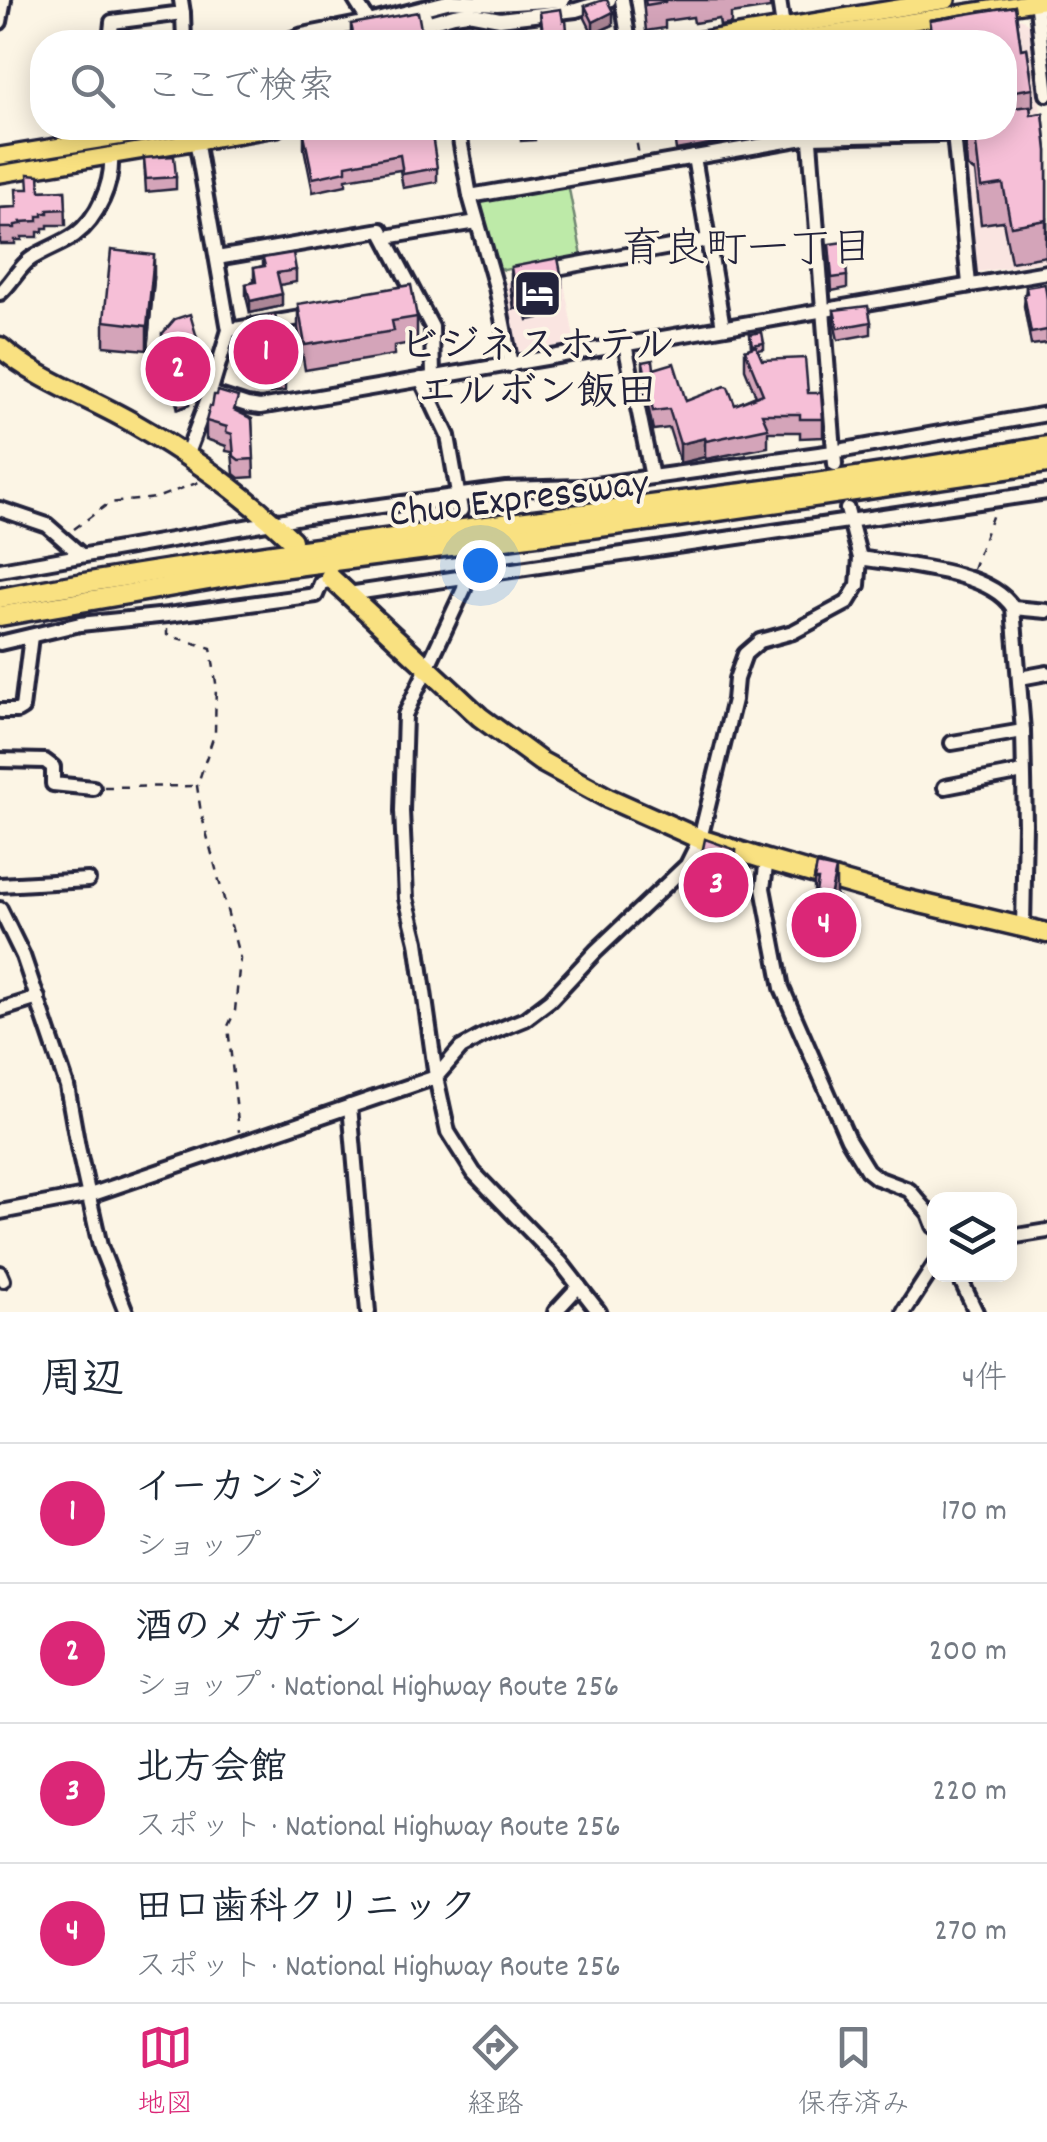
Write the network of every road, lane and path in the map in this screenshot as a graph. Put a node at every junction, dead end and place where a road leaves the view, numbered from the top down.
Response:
1 (4, 0) edge
2 (355, 0) edge
3 (562, 0) edge
4 (610, 0) edge
5 (622, 0) edge
6 (778, 0) edge
7 (946, 0) edge
8 (1040, 1) edge
9 (182, 6) edge
10 (425, 18) junction
11 (0, 22) edge
12 (371, 29) junction
13 (111, 30) edge
14 (360, 30) edge
15 (368, 30) edge
16 (396, 30) edge
17 (428, 30) edge
18 (627, 30) edge
19 (788, 30) edge
20 (807, 30) edge
21 (819, 30) edge
22 (1047, 94) edge
23 (98, 140) edge
24 (172, 140) edge
25 (196, 140) edge
26 (460, 140) edge
27 (636, 140) edge
28 (773, 140) edge
29 (811, 140) edge
30 (955, 140) edge
31 (0, 156) edge
32 (111, 156) junction
33 (694, 157) junction
34 (640, 165) junction
35 (0, 174) edge
36 (470, 196) junction
37 (477, 222) junction
38 (386, 238) junction
39 (708, 240) junction
40 (217, 258) junction
41 (533, 272) edge
42 (1047, 272) edge
43 (514, 276) edge
44 (494, 280) junction
45 (969, 284) junction
46 (0, 294) edge
47 (418, 297) junction
48 (400, 300) edge
49 (822, 311) junction
50 (328, 313) edge
51 (723, 327) junction
52 (229, 330) junction
53 (626, 344) junction
54 (0, 346) edge
55 (510, 364) junction
56 (427, 378) junction
57 (210, 392) junction
58 (1047, 414) edge
59 (1047, 446) edge
60 (186, 456) junction
61 (834, 458) junction
62 (1047, 462) edge
63 (215, 477) junction
64 (652, 477) junction
65 (1047, 492) edge
66 (460, 494) junction
67 (992, 500) junction
68 (0, 509) edge
69 (461, 510) dead end
70 (848, 516) junction
71 (272, 522) junction
72 (60, 536) junction
73 (292, 540) dead end
74 (80, 554) junction
75 (860, 558) junction
76 (0, 570) edge
77 (465, 573) junction
78 (972, 580) junction
79 (338, 584) junction
80 (0, 598) edge
81 (1013, 608) junction
82 (1047, 611) edge
83 (168, 615) junction
84 (0, 616) edge
85 (31, 636) junction
86 (0, 643) edge
87 (426, 668) junction
88 (1047, 673) edge
89 (1020, 678) junction
90 (0, 711) edge
91 (1023, 731) junction
92 (952, 744) dead end
93 (0, 760) edge
94 (1023, 772) junction
95 (197, 786) junction
96 (945, 787) dead end
97 (93, 788) joint
98 (700, 839) junction
99 (767, 860) junction
100 (88, 880) dead end
101 (0, 885) edge
102 (0, 909) edge
103 (1023, 927) junction
104 (5, 929) edge
105 (1047, 933) edge
106 (38, 998) junction
107 (0, 1010) edge
108 (436, 1077) junction
109 (350, 1106) junction
110 (240, 1144) junction
111 (90, 1195) junction
112 (927, 1211) edge
113 (0, 1212) edge
114 (1047, 1232) edge
115 (1017, 1236) edge
116 (927, 1277) edge
117 (962, 1282) edge
118 (579, 1286) junction
119 (126, 1312) edge
120 (368, 1312) edge
121 (555, 1312) edge
122 (599, 1312) edge
123 (904, 1312) edge
124 (976, 1312) edge

1 - 11 street
2 - 12 street
3 - 10 street
4 - 10 street
5 - 18 street
6 - 19 street
7 - 20 main road
8 - 21 main road
8 - 22 street
9 - 13 street
10 - 12 street
10 - 16 street
10 - 17 street
12 - 14 street
12 - 15 street
23 - 31 main road
24 - 32 main road
25 - 40 street
26 - 36 street
27 - 34 path
28 - 33 street
29 - 49 street
30 - 45 street
32 - 35 main road
32 - 46 street
33 - 34 street
33 - 39 street
34 - 36 street
36 - 37 street
37 - 38 street
37 - 44 street
38 - 40 street
38 - 47 street
39 - 41 street
39 - 51 street
40 - 52 street
42 - 45 street
43 - 44 street
44 - 55 street
45 - 49 street
47 - 48 street
47 - 56 street
49 - 51 street
49 - 61 street
50 - 52 street
51 - 53 street
52 - 57 street
53 - 55 street
53 - 64 street
54 - 60 highway
55 - 56 street
56 - 57 street
56 - 66 street
57 - 60 street
58 - 61 street
59 - 80 highway, Chuo Expressway
60 - 63 highway
61 - 64 street
62 - 84 highway, Chuo Expressway
63 - 71 highway
63 - 72 path
64 - 66 street
65 - 67 street
66 - 69 street
66 - 71 street
67 - 70 street
67 - 78 path
68 - 72 street
70 - 75 street
70 - 77 street
71 - 73 highway
71 - 74 street
72 - 74 street
74 - 76 street
75 - 78 street
75 - 98 street
77 - 79 street
77 - 87 street
78 - 81 street
79 - 83 street
79 - 87 highway
81 - 82 street
81 - 89 street
83 - 85 street
83 - 95 path
85 - 86 street
85 - 90 street
87 - 98 highway
87 - 108 street
88 - 89 street
89 - 91 street
91 - 92 street
91 - 94 street
93 - 97 street
94 - 96 street
94 - 103 street
95 - 97 path
95 - 110 path
98 - 99 highway
98 - 108 street
99 - 103 highway
99 - 112 street
100 - 101 street
102 - 104 street
103 - 105 highway
104 - 106 street
106 - 107 street
106 - 111 street
108 - 109 street
108 - 118 street
109 - 110 street
109 - 120 street
110 - 111 street
111 - 113 street
111 - 119 street
114 - 115 street
116 - 123 street
117 - 124 street
118 - 121 street
118 - 122 street

